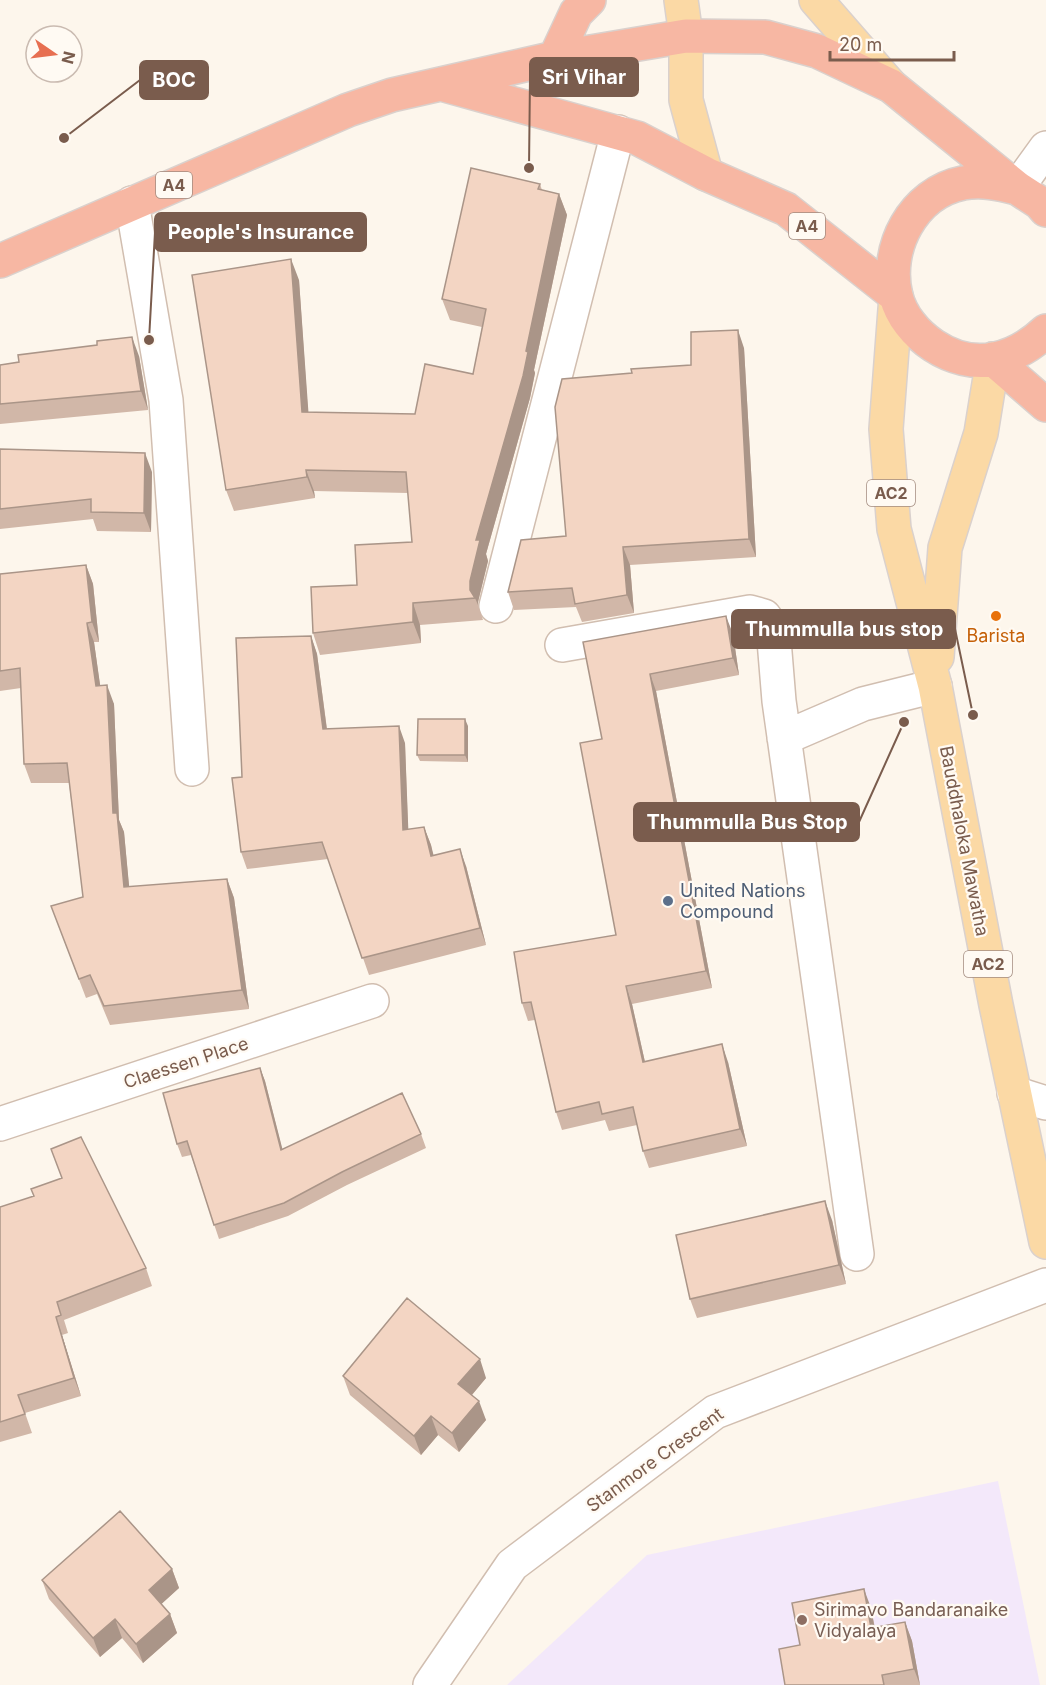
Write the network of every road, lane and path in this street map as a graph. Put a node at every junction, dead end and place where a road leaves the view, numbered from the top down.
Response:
1 (589, 0) edge
2 (681, 0) edge
3 (816, 0) edge
4 (686, 36) junction
5 (555, 58) junction
6 (438, 83) junction
7 (891, 86) junction
8 (618, 132) junction
9 (1046, 148) edge
10 (706, 174) junction
11 (1017, 188) junction
12 (132, 203) junction
13 (1046, 210) edge
14 (0, 261) edge
15 (896, 296) junction
16 (1046, 331) edge
17 (993, 360) junction
18 (1046, 405) edge
19 (496, 606) dead end
20 (562, 645) dead end
21 (935, 686) junction
22 (784, 738) junction
23 (192, 770) dead end
24 (372, 1001) dead end
25 (1014, 1093) junction
26 (1046, 1103) edge
27 (0, 1124) edge
28 (1046, 1242) edge
29 (857, 1254) dead end
30 (1046, 1285) edge
31 (430, 1685) edge

1 - 5 highway
2 - 4 main road
3 - 7 main road
4 - 5 highway, A4
4 - 7 highway, A4
4 - 10 main road
5 - 6 highway, A4
6 - 8 highway, A4
6 - 12 highway, A4
7 - 11 highway, A4
8 - 10 highway, A4
8 - 19 street
9 - 11 street
10 - 15 highway, A4
11 - 13 highway
11 - 15 highway
12 - 14 highway, A4
12 - 23 street
15 - 17 highway
15 - 21 main road, Bauddhaloka Mawatha / AC2
16 - 17 highway
17 - 18 highway
17 - 21 main road, Bauddhaloka Mawatha / AC2
20 - 22 street
21 - 22 street
21 - 25 main road, Bauddhaloka Mawatha / AC2
22 - 29 street
24 - 27 street, Claessen Place
25 - 26 street
25 - 28 main road, Bauddhaloka Mawatha / AC2
30 - 31 street, Stanmore Crescent

